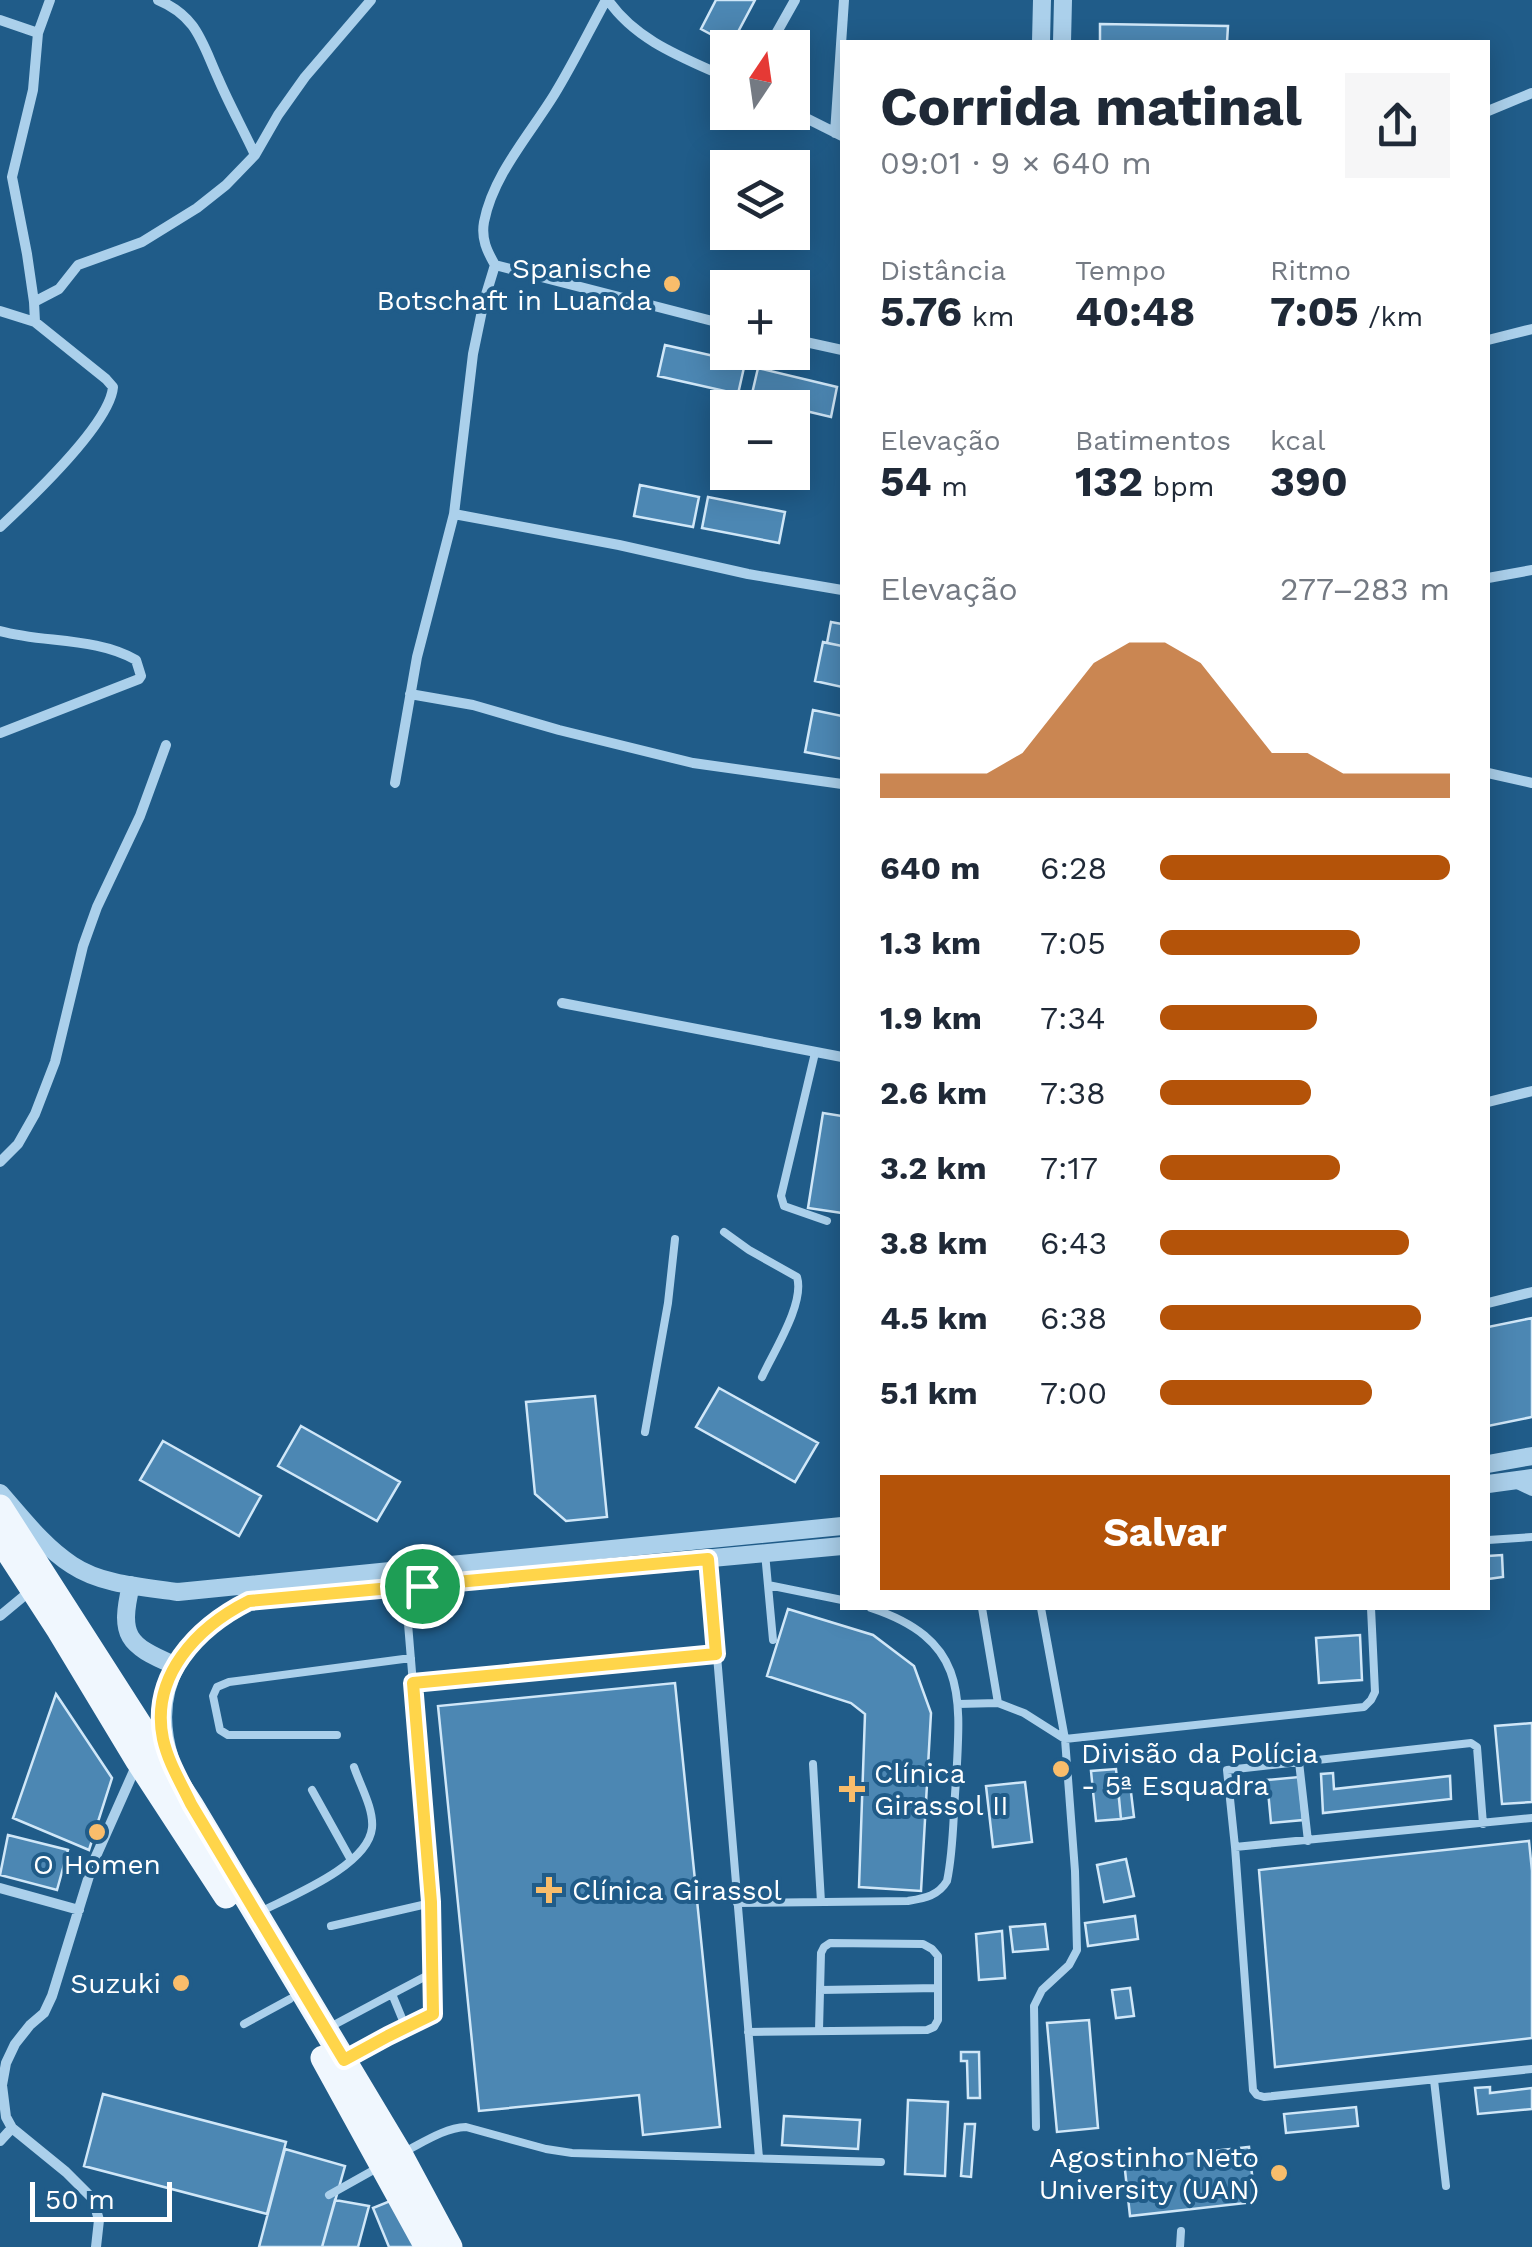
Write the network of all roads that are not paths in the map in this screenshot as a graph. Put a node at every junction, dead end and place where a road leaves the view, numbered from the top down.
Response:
1 (50, 0) edge
2 (158, 0) edge
3 (371, 0) edge
4 (607, 0) edge
5 (796, 0) edge
6 (844, 0) edge
7 (1042, 0) edge
8 (1063, 0) edge
9 (0, 20) edge
10 (778, 30) edge
11 (38, 32) junction
12 (843, 40) edge
13 (1041, 40) edge
14 (1062, 40) edge
15 (710, 70) edge
16 (1532, 93) edge
17 (840, 108) edge
18 (1490, 110) edge
19 (810, 120) edge
20 (839, 135) edge
21 (256, 155) junction
22 (0, 172) edge
23 (12, 177) junction
24 (495, 265) junction
25 (34, 302) junction
26 (0, 311) edge
27 (710, 320) edge
28 (34, 322) junction
29 (1532, 329) edge
30 (1490, 340) edge
31 (810, 344) edge
32 (840, 350) edge
33 (454, 514) junction
34 (0, 527) edge
35 (1532, 570) edge
36 (1490, 578) edge
37 (840, 590) edge
38 (0, 630) edge
39 (410, 694) junction
40 (0, 733) edge
41 (166, 745) dead end
42 (1490, 773) edge
43 (396, 783) dead end
44 (1532, 783) edge
45 (840, 784) edge
46 (562, 1002) dead end
47 (815, 1052) junction
48 (840, 1058) edge
49 (1532, 1091) edge
50 (1490, 1102) edge
51 (0, 1162) edge
52 (827, 1221) dead end
53 (724, 1232) dead end
54 (675, 1239) dead end
55 (1532, 1292) edge
56 (1490, 1302) edge
57 (762, 1377) dead end
58 (645, 1432) dead end
59 (1532, 1456) edge
60 (1490, 1464) edge
61 (1532, 1478) edge
62 (1512, 1482) junction
63 (1490, 1484) edge
64 (1532, 1491) edge
65 (0, 1493) edge
66 (0, 1507) edge
67 (840, 1526) edge
68 (1532, 1537) edge
69 (0, 1539) edge
70 (1490, 1540) edge
71 (840, 1546) edge
72 (764, 1553) junction
73 (708, 1559) junction
74 (131, 1584) junction
75 (768, 1585) junction
76 (405, 1587) junction
77 (32, 1590) junction
78 (840, 1600) edge
79 (876, 1610) edge
80 (982, 1610) edge
81 (1041, 1610) edge
82 (1371, 1610) edge
83 (0, 1616) edge
84 (773, 1640) dead end
85 (716, 1654) junction
86 (411, 1658) junction
87 (174, 1666) junction
88 (413, 1683) junction
89 (998, 1703) junction
90 (958, 1704) junction
91 (337, 1735) dead end
92 (1065, 1739) junction
93 (138, 1761) junction
94 (1299, 1762) junction
95 (813, 1764) dead end
96 (354, 1767) dead end
97 (312, 1790) dead end
98 (191, 1804) junction
99 (1532, 1818) edge
100 (1483, 1824) junction
101 (1308, 1841) junction
102 (1235, 1847) junction
103 (351, 1860) junction
104 (0, 1888) edge
105 (431, 1902) junction
106 (821, 1902) junction
107 (737, 1903) junction
108 (79, 1910) junction
109 (256, 1914) junction
110 (331, 1926) dead end
111 (432, 1973) junction
112 (938, 1988) junction
113 (820, 1990) junction
114 (392, 1994) junction
115 (290, 1998) junction
116 (244, 2024) dead end
117 (406, 2028) junction
118 (325, 2030) junction
119 (818, 2030) junction
120 (748, 2032) junction
121 (344, 2060) junction
122 (1532, 2069) edge
123 (1434, 2080) junction
124 (1036, 2127) dead end
125 (12, 2128) junction
126 (0, 2141) edge
127 (759, 2158) junction
128 (392, 2159) junction
129 (881, 2162) dead end
130 (1446, 2186) dead end
131 (329, 2195) dead end
132 (1181, 2230) dead end
133 (96, 2247) edge
134 (427, 2247) edge
135 (450, 2247) edge
136 (1180, 2247) edge

1 - 11 street
2 - 21 street
3 - 21 street
4 - 15 street
4 - 24 street
5 - 10 street
6 - 12 street
7 - 13 street
8 - 14 street
9 - 11 street
11 - 23 street
16 - 18 street
17 - 20 street
19 - 20 street
21 - 25 street
22 - 23 street
23 - 25 street
24 - 27 street
24 - 33 street
25 - 28 street
26 - 28 street
28 - 34 street
29 - 30 street
31 - 32 street
33 - 37 street
33 - 39 street
35 - 36 street
38 - 40 street
39 - 43 street
39 - 45 street
41 - 51 street
42 - 44 street
46 - 47 street
47 - 48 street
47 - 52 lane
49 - 50 street
53 - 57 lane
54 - 58 lane
55 - 56 street
59 - 60 street
61 - 62 street
62 - 63 street
62 - 64 street
65 - 74 street
66 - 98 main road
67 - 74 street
68 - 70 lane
69 - 77 main road
71 - 72 street
72 - 73 street
72 - 75 lane
73 - 76 street
73 - 85 lane
74 - 87 street
75 - 78 lane
75 - 84 lane
76 - 86 lane
76 - 87 street
77 - 83 street
77 - 93 main road
79 - 90 lane
80 - 89 lane
81 - 92 lane
82 - 92 lane
85 - 88 lane
85 - 107 lane
86 - 88 lane
86 - 91 lane
87 - 98 street
88 - 105 lane
89 - 90 lane
89 - 92 lane
90 - 106 lane
92 - 124 lane
93 - 108 street
93 - 115 main road
94 - 100 lane
94 - 101 lane
94 - 102 lane
95 - 106 lane
96 - 103 lane
97 - 103 lane
98 - 109 main road
99 - 100 lane
100 - 101 lane
101 - 102 lane
102 - 123 lane
103 - 109 lane
104 - 108 street
105 - 110 lane
105 - 111 lane
106 - 107 lane
107 - 120 lane
108 - 125 street
109 - 118 main road
111 - 114 lane
111 - 117 lane
112 - 113 lane
112 - 113 lane
112 - 119 lane
113 - 119 lane
114 - 117 lane
114 - 118 lane
115 - 116 lane
115 - 128 main road
117 - 121 lane
118 - 121 main road
119 - 120 lane
120 - 127 lane
121 - 128 main road
122 - 123 lane
123 - 130 lane
125 - 126 street
125 - 133 street
127 - 128 lane
127 - 129 lane
128 - 131 lane
128 - 134 main road
128 - 135 main road
132 - 136 lane

